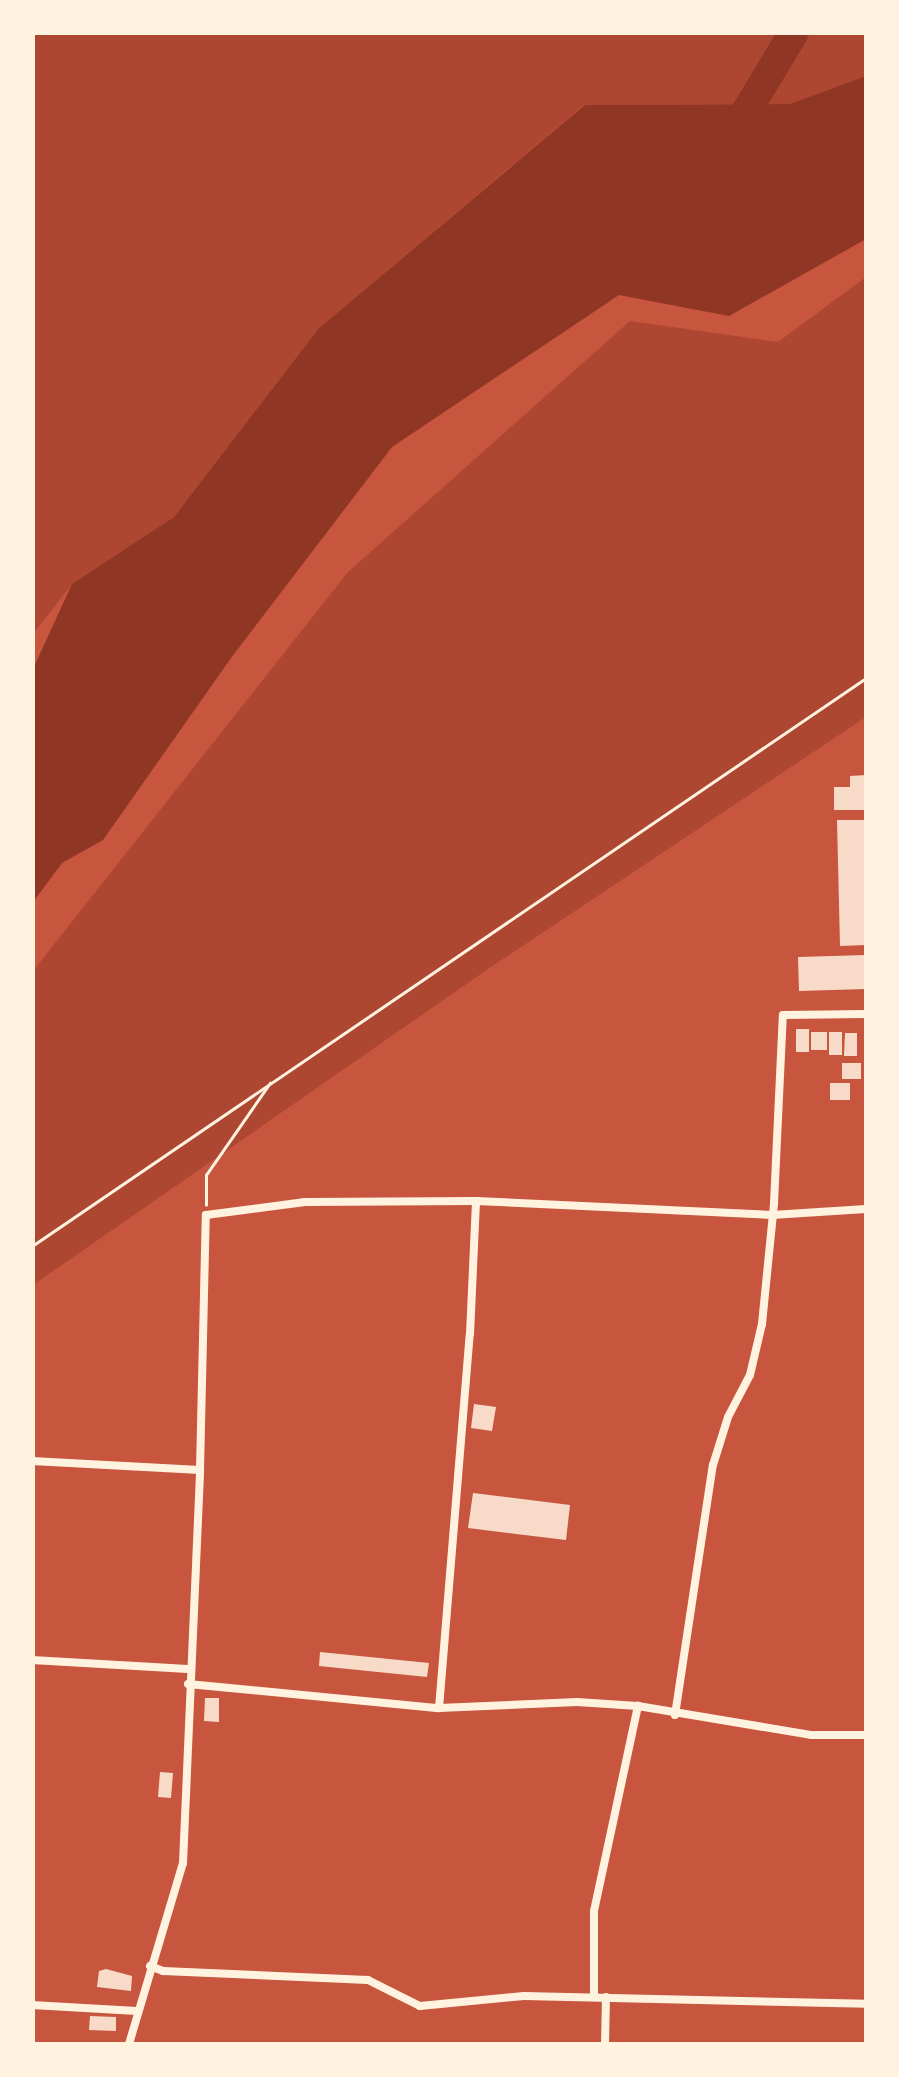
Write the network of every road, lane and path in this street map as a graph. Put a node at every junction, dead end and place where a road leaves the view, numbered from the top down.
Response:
1 (866, 678) edge
2 (866, 1014) edge
3 (270, 1081) junction
4 (476, 1200) junction
5 (866, 1209) edge
6 (772, 1214) junction
7 (206, 1215) junction
8 (32, 1246) edge
9 (32, 1461) edge
10 (200, 1470) junction
11 (32, 1660) edge
12 (188, 1668) junction
13 (188, 1684) junction
14 (638, 1706) junction
15 (438, 1708) junction
16 (675, 1715) junction
17 (866, 1735) edge
18 (150, 1966) junction
19 (594, 1997) junction
20 (606, 1997) junction
21 (866, 2004) edge
22 (32, 2005) edge
23 (137, 2011) junction
24 (130, 2044) edge
25 (605, 2044) edge

1 - 3 path
2 - 6 street
3 - 7 path
3 - 8 path
4 - 6 street
4 - 7 street
4 - 15 street
5 - 6 street
6 - 16 street
7 - 10 street
9 - 10 street
10 - 12 street
11 - 12 street
12 - 13 street
13 - 15 street
13 - 18 street
14 - 15 street
14 - 16 street
14 - 19 street
16 - 17 street
18 - 19 street
18 - 23 street
19 - 20 street
20 - 21 street
20 - 25 street
22 - 23 street
23 - 24 street

